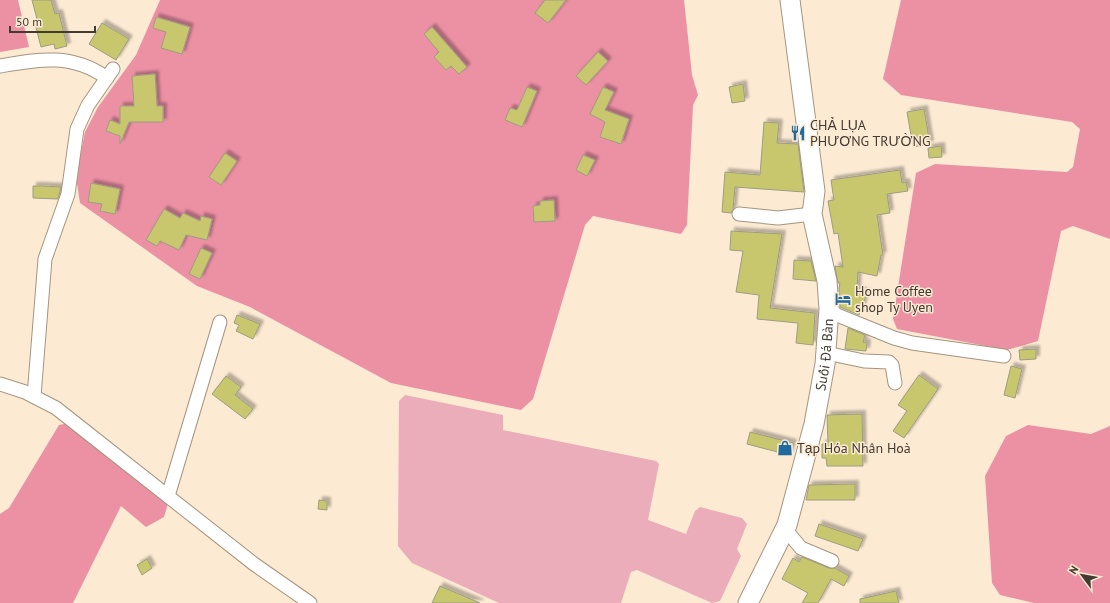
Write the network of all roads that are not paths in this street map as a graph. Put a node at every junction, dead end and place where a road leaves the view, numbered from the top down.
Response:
1 (790, 0) edge
2 (0, 66) edge
3 (739, 214) dead end
4 (812, 214) junction
5 (829, 308) junction
6 (220, 322) dead end
7 (826, 353) junction
8 (1004, 356) dead end
9 (895, 383) dead end
10 (0, 384) edge
11 (34, 396) junction
12 (168, 496) junction
13 (785, 529) junction
14 (832, 562) dead end
15 (310, 603) edge
16 (748, 603) edge

1 - 4 street, Suối Đá Bàn
2 - 11 street
3 - 4 street
4 - 5 street, Suối Đá Bàn
5 - 7 street, Suối Đá Bàn
5 - 8 street
6 - 12 street
7 - 9 street
7 - 13 street, Suối Đá Bàn
10 - 11 street
11 - 12 street
12 - 15 street
13 - 14 street
13 - 16 street, Suối Đá Bàn

